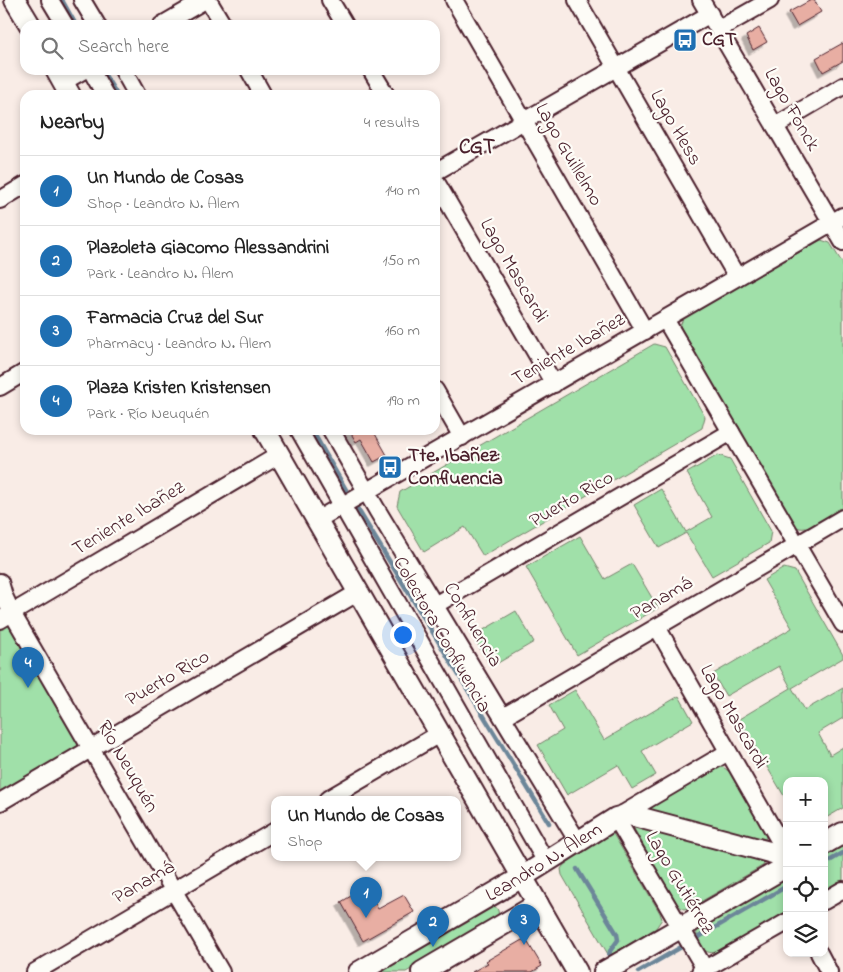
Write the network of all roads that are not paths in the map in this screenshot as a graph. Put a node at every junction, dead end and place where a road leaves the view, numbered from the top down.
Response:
1 (15, 0) edge
2 (50, 0) edge
3 (82, 0) edge
4 (206, 0) edge
5 (330, 0) edge
6 (454, 0) edge
7 (577, 0) edge
8 (770, 0) edge
9 (706, 7) edge
10 (27, 20) edge
11 (62, 20) edge
12 (94, 20) edge
13 (171, 20) edge
14 (220, 20) edge
15 (342, 20) edge
16 (719, 29) junction
17 (616, 68) junction
18 (75, 75) edge
19 (94, 75) edge
20 (126, 75) edge
21 (252, 75) edge
22 (374, 75) edge
23 (63, 82) edge
24 (843, 86) edge
25 (102, 90) edge
26 (134, 90) edge
27 (260, 90) edge
28 (383, 90) edge
29 (524, 121) junction
30 (775, 126) junction
31 (440, 169) edge
32 (20, 188) edge
33 (440, 189) edge
34 (0, 200) edge
35 (837, 219) edge
36 (843, 242) edge
37 (737, 277) junction
38 (665, 319) junction
39 (645, 331) junction
40 (20, 375) edge
41 (554, 384) junction
42 (0, 387) edge
43 (440, 399) edge
44 (731, 432) junction
45 (268, 435) edge
46 (302, 435) edge
47 (334, 435) edge
48 (462, 437) junction
49 (279, 455) junction
50 (367, 492) junction
51 (343, 506) junction
52 (843, 518) edge
53 (317, 520) junction
54 (797, 545) junction
55 (0, 582) edge
56 (357, 593) junction
57 (435, 605) junction
58 (6, 616) edge
59 (843, 624) edge
60 (657, 627) junction
61 (503, 717) junction
62 (439, 734) junction
63 (91, 749) junction
64 (728, 752) junction
65 (333, 796) edge
66 (0, 802) edge
67 (616, 818) junction
68 (271, 833) edge
69 (843, 833) edge
70 (578, 842) junction
71 (828, 842) edge
72 (783, 847) edge
73 (783, 854) edge
74 (546, 862) junction
75 (786, 867) edge
76 (522, 876) junction
77 (843, 890) edge
78 (174, 891) junction
79 (485, 898) junction
80 (828, 898) edge
81 (538, 904) junction
82 (783, 924) edge
83 (501, 926) junction
84 (686, 937) junction
85 (820, 957) edge
86 (703, 971) edge
87 (35, 972) edge
88 (221, 972) edge
89 (359, 972) edge
90 (422, 972) edge
91 (577, 972) edge
92 (605, 972) edge
93 (829, 972) edge

1 - 10 main road
2 - 11 street
3 - 12 street
4 - 13 street
4 - 14 street
5 - 15 street
6 - 29 street, Lago Guillelmo
7 - 17 street, Lago Hess
8 - 16 street
9 - 16 street, Lago Fonck
9 - 17 street
16 - 30 street, Lago Fonck
17 - 29 street
17 - 37 street, Lago Hess
18 - 23 street
19 - 25 street
20 - 26 street
21 - 27 street
22 - 28 street
24 - 30 street
29 - 31 street
29 - 39 street, Lago Guillelmo
30 - 35 street, Lago Fonck
32 - 34 street
33 - 41 street, Lago Mascardi
35 - 36 street, Lago Fonck
35 - 37 street, Teniente Ibañez
37 - 38 street, Teniente Ibañez
38 - 39 street, Teniente Ibañez
38 - 44 street
39 - 41 street, Teniente Ibañez
40 - 42 street
41 - 48 street, Teniente Ibañez
43 - 48 street
44 - 54 street
44 - 57 street, Puerto Rico
45 - 49 main road
46 - 51 street, Colectora Confluencia
47 - 50 street, Confluencia
48 - 50 street, Teniente Ibañez
49 - 53 main road
49 - 58 street, Teniente Ibañez
50 - 51 street, Teniente Ibañez
50 - 57 street, Confluencia
51 - 53 street, Teniente Ibañez
51 - 74 street, Colectora Confluencia
52 - 54 street, Panamá
53 - 56 main road
54 - 59 street
54 - 60 street, Panamá
55 - 58 street, Río Neuquén
56 - 62 main road
56 - 63 street, Puerto Rico
57 - 61 street, Confluencia
58 - 63 street, Río Neuquén
60 - 61 street, Panamá
60 - 64 street, Lago Mascardi
61 - 70 street, Confluencia
62 - 65 street
62 - 76 main road
63 - 66 street, Puerto Rico
63 - 78 street, Río Neuquén
64 - 67 street, Leandro N. Alem
64 - 72 street, Lago Mascardi
67 - 70 main road, Leandro N. Alem
67 - 73 main road
67 - 84 street, Lago Gutiérrez
68 - 78 street, Panamá
69 - 71 main road
70 - 74 main road, Leandro N. Alem
74 - 76 main road, Leandro N. Alem
75 - 84 main road
76 - 79 main road, Leandro N. Alem
76 - 81 main road
77 - 80 street
78 - 87 street, Panamá
78 - 88 street, Río Neuquén
79 - 83 main road
79 - 89 main road, Leandro N. Alem
81 - 83 main road, Leandro N. Alem
81 - 91 main road
82 - 86 street
83 - 90 main road, Leandro N. Alem
84 - 86 street, Lago Gutiérrez
84 - 92 main road
85 - 93 street

